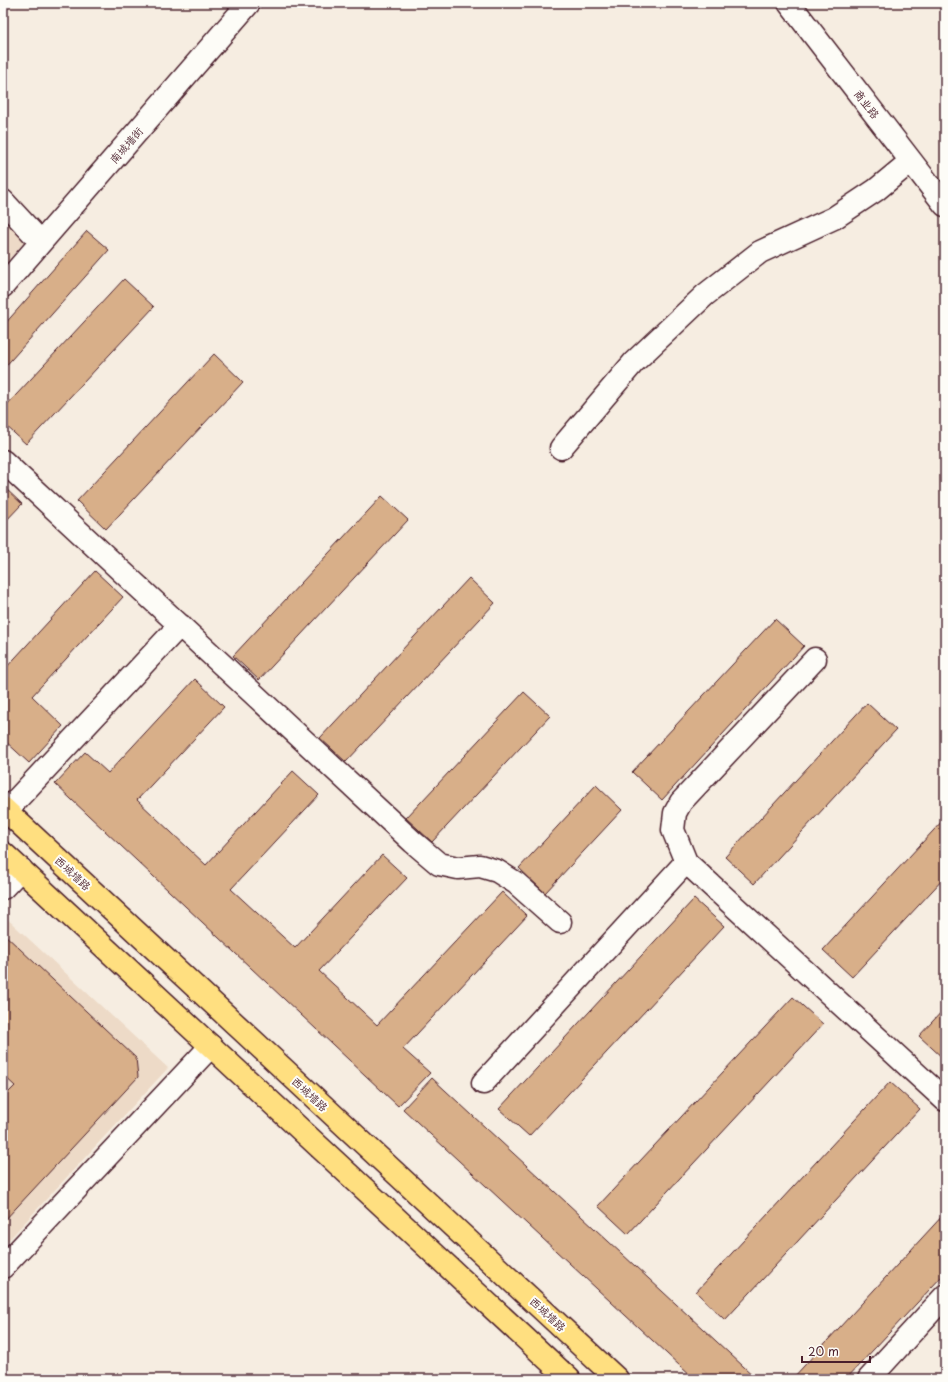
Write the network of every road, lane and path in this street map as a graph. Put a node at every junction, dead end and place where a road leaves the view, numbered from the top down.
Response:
1 (249, 3) edge
2 (789, 3) edge
3 (911, 161) junction
4 (3, 201) edge
5 (945, 206) edge
6 (41, 242) junction
7 (3, 286) edge
8 (561, 448) dead end
9 (3, 461) edge
10 (180, 625) junction
11 (814, 659) dead end
12 (5, 810) edge
13 (3, 853) edge
14 (686, 862) junction
15 (21, 869) junction
16 (3, 888) edge
17 (560, 922) dead end
18 (210, 1046) junction
19 (483, 1083) dead end
20 (945, 1100) edge
21 (3, 1267) edge
22 (945, 1296) edge
23 (570, 1379) edge
24 (617, 1379) edge
25 (869, 1379) edge

1 - 6 street, 南城墙街
2 - 3 street, 商业路
3 - 5 street, 商业路
3 - 8 street
4 - 6 street
6 - 7 street, 南城墙街
9 - 10 street
10 - 12 street
10 - 17 street
11 - 14 street
12 - 24 main road, 西城墙路
13 - 15 main road
14 - 19 street
14 - 20 street
15 - 16 street
15 - 18 main road
18 - 21 street
18 - 23 main road
22 - 25 street

